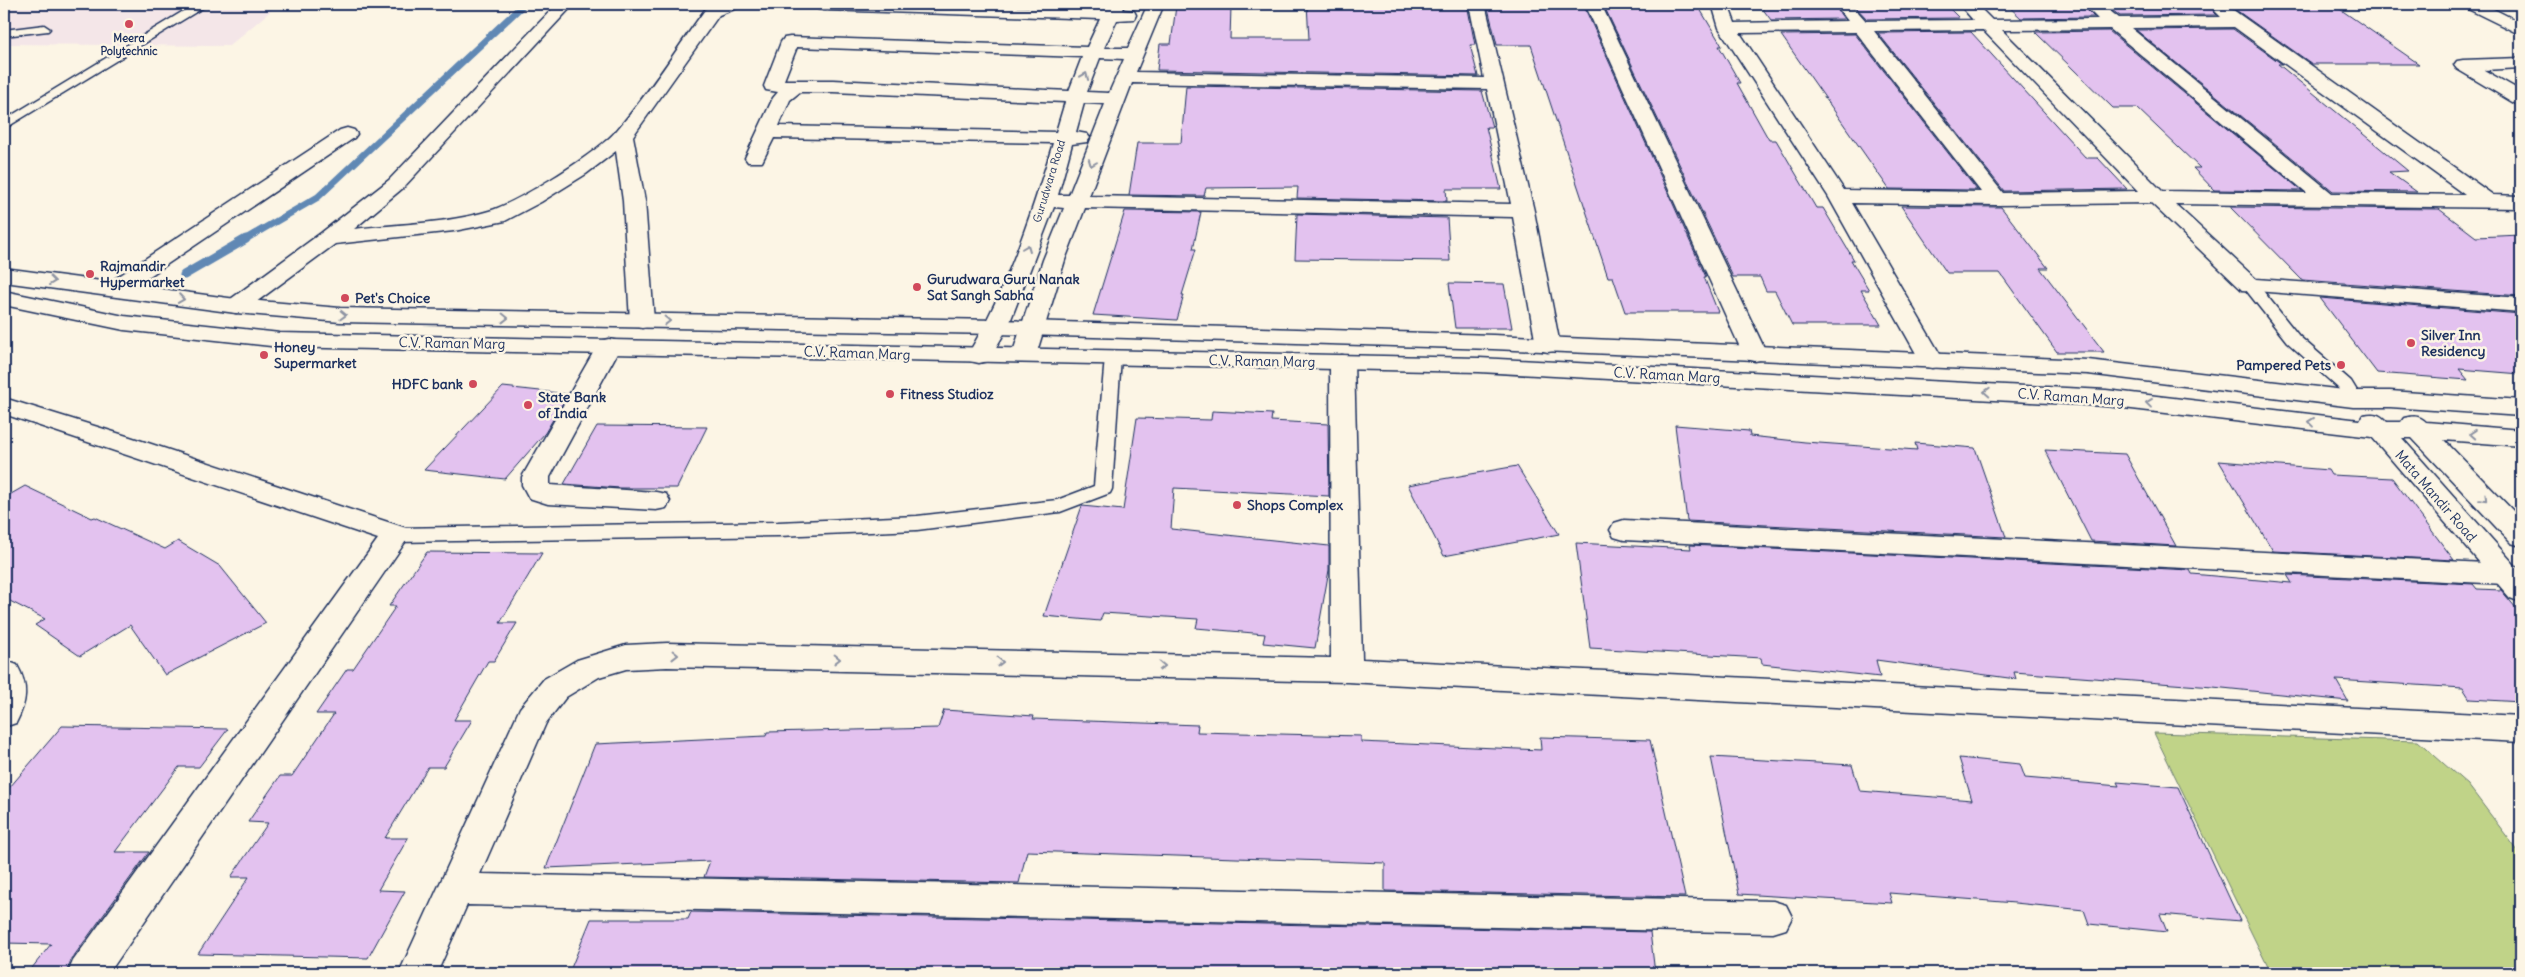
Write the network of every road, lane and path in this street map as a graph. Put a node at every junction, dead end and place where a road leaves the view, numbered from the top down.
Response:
1 (203, 4) edge
2 (566, 4) edge
3 (732, 4) edge
4 (1477, 4) edge
5 (1593, 4) edge
6 (1720, 4) edge
7 (1843, 4) edge
8 (1967, 4) edge
9 (2091, 4) edge
10 (2214, 4) edge
11 (2472, 4) edge
12 (824, 5) dead end
13 (1114, 9) edge
14 (1153, 10) edge
15 (2237, 22) junction
16 (2114, 24) junction
17 (1987, 26) junction
18 (1861, 27) junction
19 (1728, 28) junction
20 (44, 29) dead end
21 (2521, 30) edge
22 (4, 33) edge
23 (1093, 52) junction
24 (1135, 54) junction
25 (2521, 63) edge
26 (1125, 77) junction
27 (1496, 84) junction
28 (794, 86) junction
29 (1076, 97) junction
30 (2521, 99) edge
31 (1116, 100) junction
32 (4, 125) edge
33 (766, 132) junction
34 (347, 134) dead end
35 (623, 136) junction
36 (1062, 138) junction
37 (1102, 138) junction
38 (755, 158) dead end
39 (1838, 196) junction
40 (2156, 197) junction
41 (1997, 199) junction
42 (2328, 200) junction
43 (1046, 201) junction
44 (1077, 202) junction
45 (2521, 202) edge
46 (2490, 203) junction
47 (1523, 211) junction
48 (330, 238) junction
49 (4, 275) edge
50 (2250, 285) junction
51 (115, 289) junction
52 (4, 298) edge
53 (2521, 305) edge
54 (236, 306) junction
55 (642, 321) junction
56 (996, 327) junction
57 (1031, 329) junction
58 (1548, 345) junction
59 (609, 346) junction
60 (1755, 354) junction
61 (979, 356) junction
62 (1024, 356) junction
63 (1113, 357) junction
64 (1932, 361) junction
65 (1342, 362) junction
66 (2353, 399) junction
67 (2390, 399) junction
68 (4, 406) edge
69 (2521, 408) edge
70 (2379, 430) junction
71 (2419, 430) junction
72 (2521, 438) edge
73 (656, 501) dead end
74 (1624, 530) dead end
75 (396, 535) junction
76 (2521, 536) edge
77 (2513, 582) edge
78 (1347, 670) junction
79 (4, 672) edge
80 (4, 714) edge
81 (2521, 730) edge
82 (457, 889) junction
83 (1773, 917) dead end
84 (87, 973) edge
85 (418, 973) edge

1 - 32 lane
2 - 48 street
3 - 35 street
4 - 27 street
5 - 60 street
6 - 19 street
7 - 18 street
8 - 17 street
9 - 16 street
10 - 15 street
11 - 21 street
12 - 13 street
13 - 14 street
13 - 23 street, Gurudwara Road
14 - 24 street
15 - 16 street
15 - 46 street
16 - 17 street
16 - 42 street
17 - 18 street
17 - 40 street
18 - 19 street
18 - 41 street
19 - 39 street
20 - 22 lane
23 - 24 street
23 - 28 street
29 -> 23 street, Gurudwara Road
24 - 26 street
25 - 30 street
26 - 27 street
26 - 31 street
27 - 47 street
28 - 29 street
28 - 33 street
29 - 31 street
29 - 36 street, Gurudwara Road
31 - 37 street
33 - 36 street
33 - 38 street
34 - 51 street
35 - 48 street
35 - 55 street
36 - 37 street
36 - 43 street, Gurudwara Road
37 -> 44 street
39 - 41 street
39 - 64 street
40 - 41 street
40 - 42 street
40 - 50 street
42 - 46 street
43 - 44 street
56 -> 43 street, Gurudwara Road
44 - 47 street
44 - 57 street
45 - 46 street
47 - 58 street
48 - 54 street
49 -> 51 street, C.V. Raman Marg
50 - 53 street
50 - 66 lane
51 -> 54 street, C.V. Raman Marg
52 - 59 street, C.V. Raman Marg
54 -> 55 street, C.V. Raman Marg
55 -> 56 street, C.V. Raman Marg
56 - 57 street, C.V. Raman Marg
56 - 61 street, Gurudwara Road
57 - 58 street, C.V. Raman Marg
57 - 62 street
58 - 60 street, C.V. Raman Marg
59 - 61 street, C.V. Raman Marg
59 - 73 street
60 - 64 street, C.V. Raman Marg
61 - 62 street, C.V. Raman Marg
62 - 63 street, C.V. Raman Marg
63 - 65 street, C.V. Raman Marg
63 - 75 lane
64 - 66 street, C.V. Raman Marg
70 -> 65 street, C.V. Raman Marg
65 - 78 street
66 - 67 street, C.V. Raman Marg
66 - 70 street, Mata Mandir Road
67 - 69 street, C.V. Raman Marg
67 - 71 street
68 - 75 street
70 - 71 street, C.V. Raman Marg
70 - 77 street, Mata Mandir Road
72 -> 71 street, C.V. Raman Marg
71 -> 76 street
74 - 77 street
75 - 84 street
78 - 81 street
82 -> 78 street
79 - 80 street
82 - 83 street
82 - 85 street

